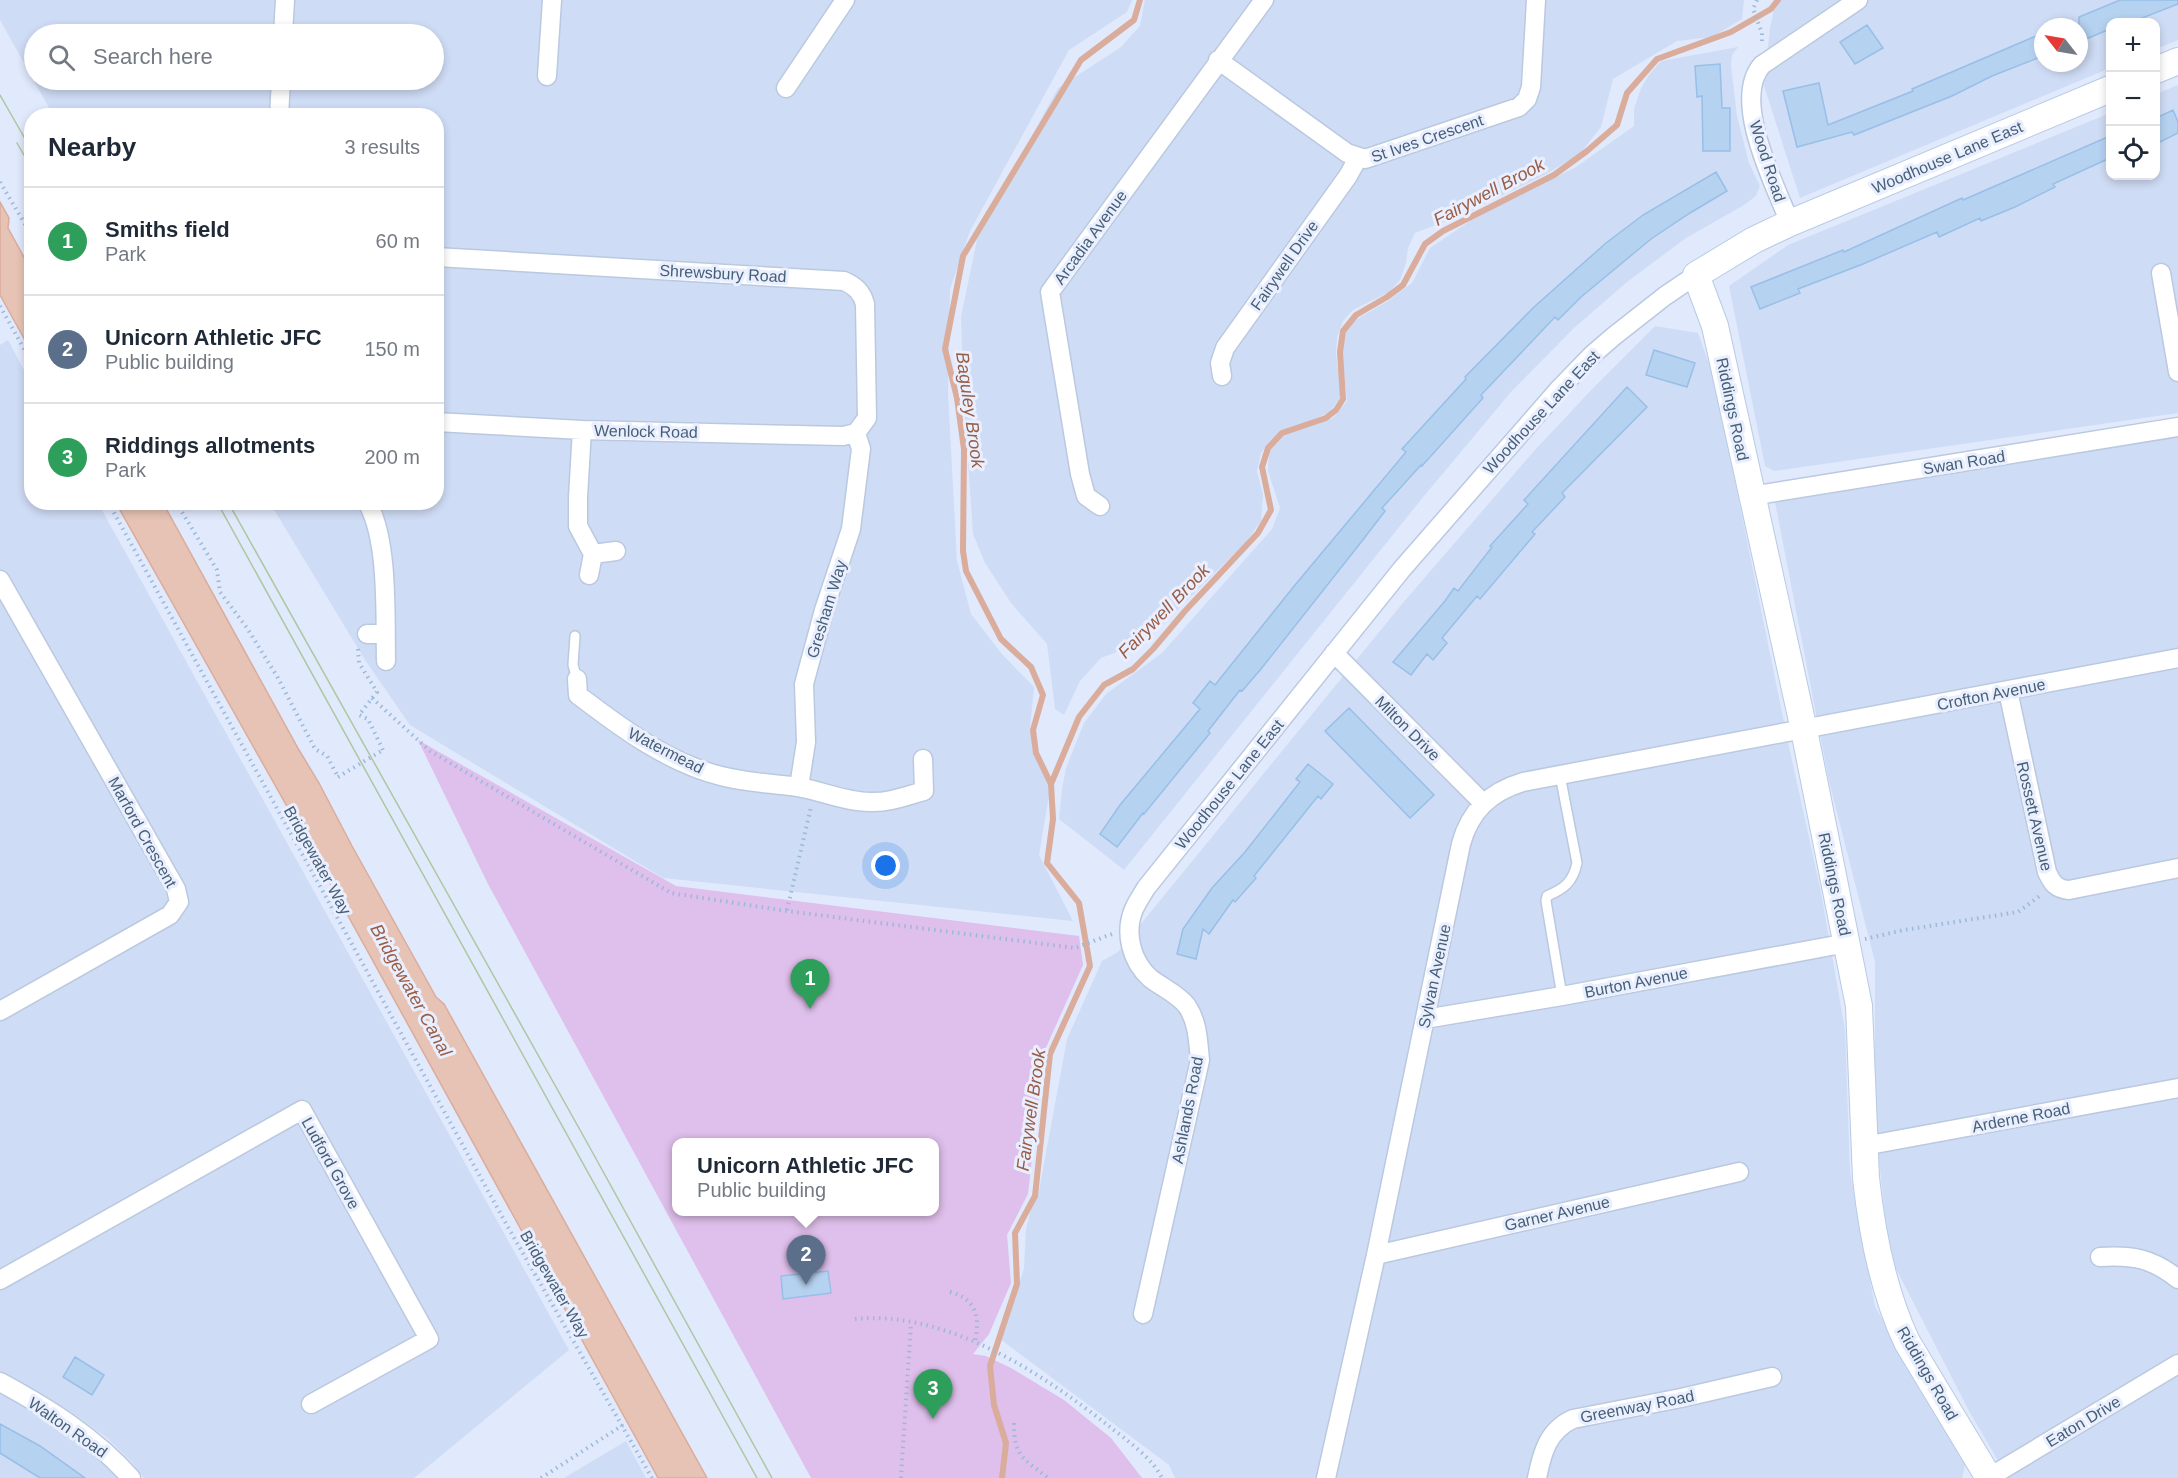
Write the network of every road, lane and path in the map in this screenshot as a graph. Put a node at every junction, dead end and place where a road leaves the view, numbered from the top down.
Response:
1 (285, 0) edge
2 (552, 0) edge
3 (845, 0) edge
4 (1264, 0) edge
5 (1536, 0) edge
6 (1757, 0) edge
7 (1858, 0) edge
8 (284, 24) edge
9 (1762, 33) dead end
10 (1218, 60) junction
11 (2178, 61) edge
12 (2160, 68) edge
13 (547, 76) dead end
14 (786, 88) dead end
15 (280, 90) edge
16 (2106, 91) edge
17 (279, 108) edge
18 (1358, 158) junction
19 (0, 182) edge
20 (24, 222) edge
21 (1790, 223) junction
22 (444, 257) edge
23 (2161, 273) dead end
24 (1696, 275) junction
25 (0, 306) edge
26 (24, 349) edge
27 (2178, 372) edge
28 (1222, 375) dead end
29 (444, 422) edge
30 (2178, 428) edge
31 (582, 430) junction
32 (856, 433) junction
33 (1751, 496) junction
34 (1101, 507) dead end
35 (112, 510) edge
36 (181, 510) edge
37 (371, 510) edge
38 (616, 551) dead end
39 (593, 554) junction
40 (589, 575) dead end
41 (0, 580) edge
42 (367, 634) joint
43 (385, 634) junction
44 (575, 636) dead end
45 (1334, 653) junction
46 (2178, 658) edge
47 (386, 662) dead end
48 (572, 691) joint
49 (2008, 691) junction
50 (372, 698) junction
51 (1804, 730) junction
52 (923, 759) dead end
53 (1560, 775) junction
54 (807, 789) junction
55 (1483, 803) junction
56 (2178, 868) edge
57 (2053, 885) junction
58 (787, 910) junction
59 (1130, 929) joint
60 (1094, 939) dead end
61 (1847, 943) junction
62 (1562, 996) junction
63 (0, 1011) edge
64 (1425, 1019) junction
65 (2178, 1088) edge
66 (1864, 1146) junction
67 (1739, 1172) dead end
68 (1376, 1255) junction
69 (2100, 1257) dead end
70 (2178, 1279) edge
71 (0, 1280) edge
72 (950, 1292) dead end
73 (1143, 1314) dead end
74 (855, 1319) dead end
75 (911, 1323) junction
76 (975, 1342) junction
77 (2178, 1364) edge
78 (1772, 1377) dead end
79 (0, 1382) edge
80 (311, 1404) dead end
81 (1014, 1423) dead end
82 (622, 1425) junction
83 (131, 1478) edge
84 (541, 1478) edge
85 (652, 1478) edge
86 (901, 1478) edge
87 (1048, 1478) edge
88 (1162, 1478) edge
89 (1326, 1478) edge
90 (1537, 1478) edge
91 (1988, 1478) edge

1 - 8 street
2 - 13 street
3 - 14 street
4 - 10 street, Arcadia Avenue
5 - 18 street, St Ives Crescent
6 - 9 path
7 - 21 street, Wood Road
10 - 18 street, St Ives Crescent
10 - 34 street, Arcadia Avenue
11 - 12 street
15 - 17 street
16 - 21 street, Woodhouse Lane East
18 - 28 street, Fairywell Drive
19 - 20 path
21 - 24 street, Woodhouse Lane East
22 - 32 street, Shrewsbury Road
23 - 27 street
24 - 33 street, Riddings Road
24 - 45 street, Woodhouse Lane East
25 - 26 path
29 - 31 street, Wenlock Road
30 - 33 street, Swan Road
31 - 32 street, Wenlock Road
31 - 39 street
32 - 54 street, Gresham Way
33 - 51 street, Riddings Road
35 - 82 path, Bridgewater Way
36 - 50 path, bridge
37 - 43 street
38 - 39 street
39 - 40 street
41 - 63 street, Marford Crescent
42 - 43 street
42 - 50 path
43 - 47 street
44 - 48 lane
45 - 55 street, Milton Drive
45 - 59 street, Woodhouse Lane East
46 - 49 street, Crofton Avenue
48 - 54 street, Watermead
49 - 51 street, Crofton Avenue
49 - 57 street, Rossett Avenue
50 - 58 path
51 - 53 street, Sylvan Avenue
51 - 61 street, Riddings Road
52 - 54 street, Watermead
53 - 55 street, Sylvan Avenue
53 - 62 lane
54 - 58 path
55 - 64 street, Sylvan Avenue
56 - 57 street, Rossett Avenue
57 - 61 path
58 - 60 path
59 - 73 street, Ashlands Road
61 - 62 street, Burton Avenue
61 - 66 street, Riddings Road
62 - 64 street, Burton Avenue
64 - 68 street, Sylvan Avenue
65 - 66 street, Arderne Road
66 - 91 street, Riddings Road
67 - 68 street, Garner Avenue
68 - 89 street, Sylvan Avenue
69 - 70 street
71 - 80 street, Ludford Grove
72 - 76 path
74 - 75 path
75 - 76 path
75 - 86 path
76 - 88 path
77 - 91 street, Eaton Drive
78 - 90 street, Greenway Road
79 - 83 street, Walton Road
81 - 87 path
82 - 84 path
82 - 85 path, Bridgewater Way

